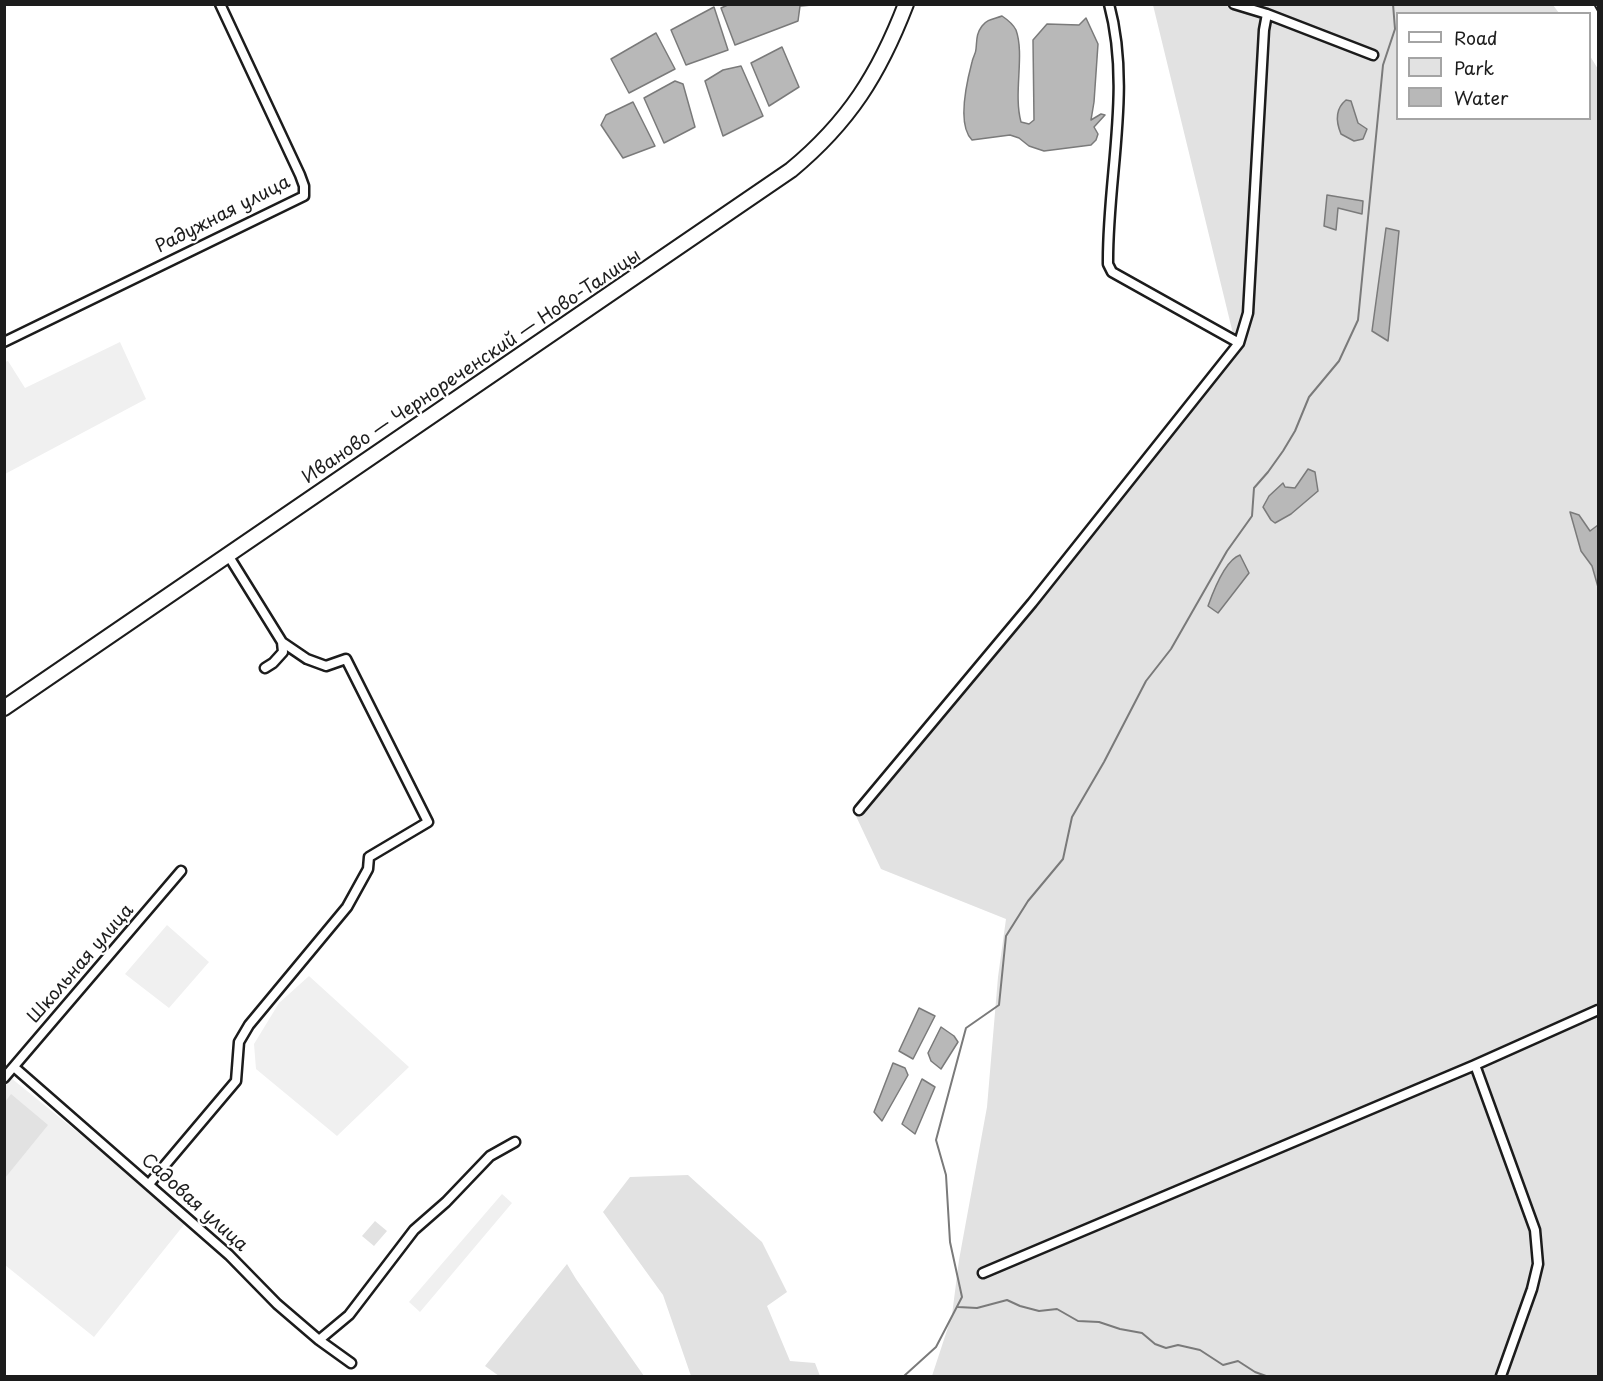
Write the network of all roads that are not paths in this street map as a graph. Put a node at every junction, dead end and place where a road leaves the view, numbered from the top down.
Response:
1 (220, 4) edge
2 (906, 4) edge
3 (1109, 4) edge
4 (1234, 4) edge
5 (1267, 14) junction
6 (1373, 55) dead end
7 (4, 342) edge
8 (1239, 343) junction
9 (228, 555) junction
10 (282, 642) junction
11 (265, 668) dead end
12 (4, 708) edge
13 (859, 810) dead end
14 (181, 871) dead end
15 (1599, 1010) edge
16 (1474, 1065) junction
17 (14, 1067) junction
18 (4, 1078) edge
19 (515, 1142) dead end
20 (149, 1184) junction
21 (983, 1273) dead end
22 (319, 1340) junction
23 (351, 1363) dead end
24 (1501, 1377) edge

1 - 7 street, Радужная улица
2 - 9 main road, Иваново — Чернореченский — Ново-Талицы
3 - 8 street
4 - 5 street
5 - 6 street
5 - 8 street
8 - 13 street
9 - 10 street
9 - 12 main road, Иваново — Чернореченский — Ново-Талицы
10 - 11 street
10 - 20 street
14 - 17 street, Школьная улица
15 - 16 street
16 - 21 street
16 - 24 street
17 - 18 street, Школьная улица
17 - 20 street, Садовая улица
19 - 22 street
20 - 22 street, Садовая улица
22 - 23 street, Садовая улица

